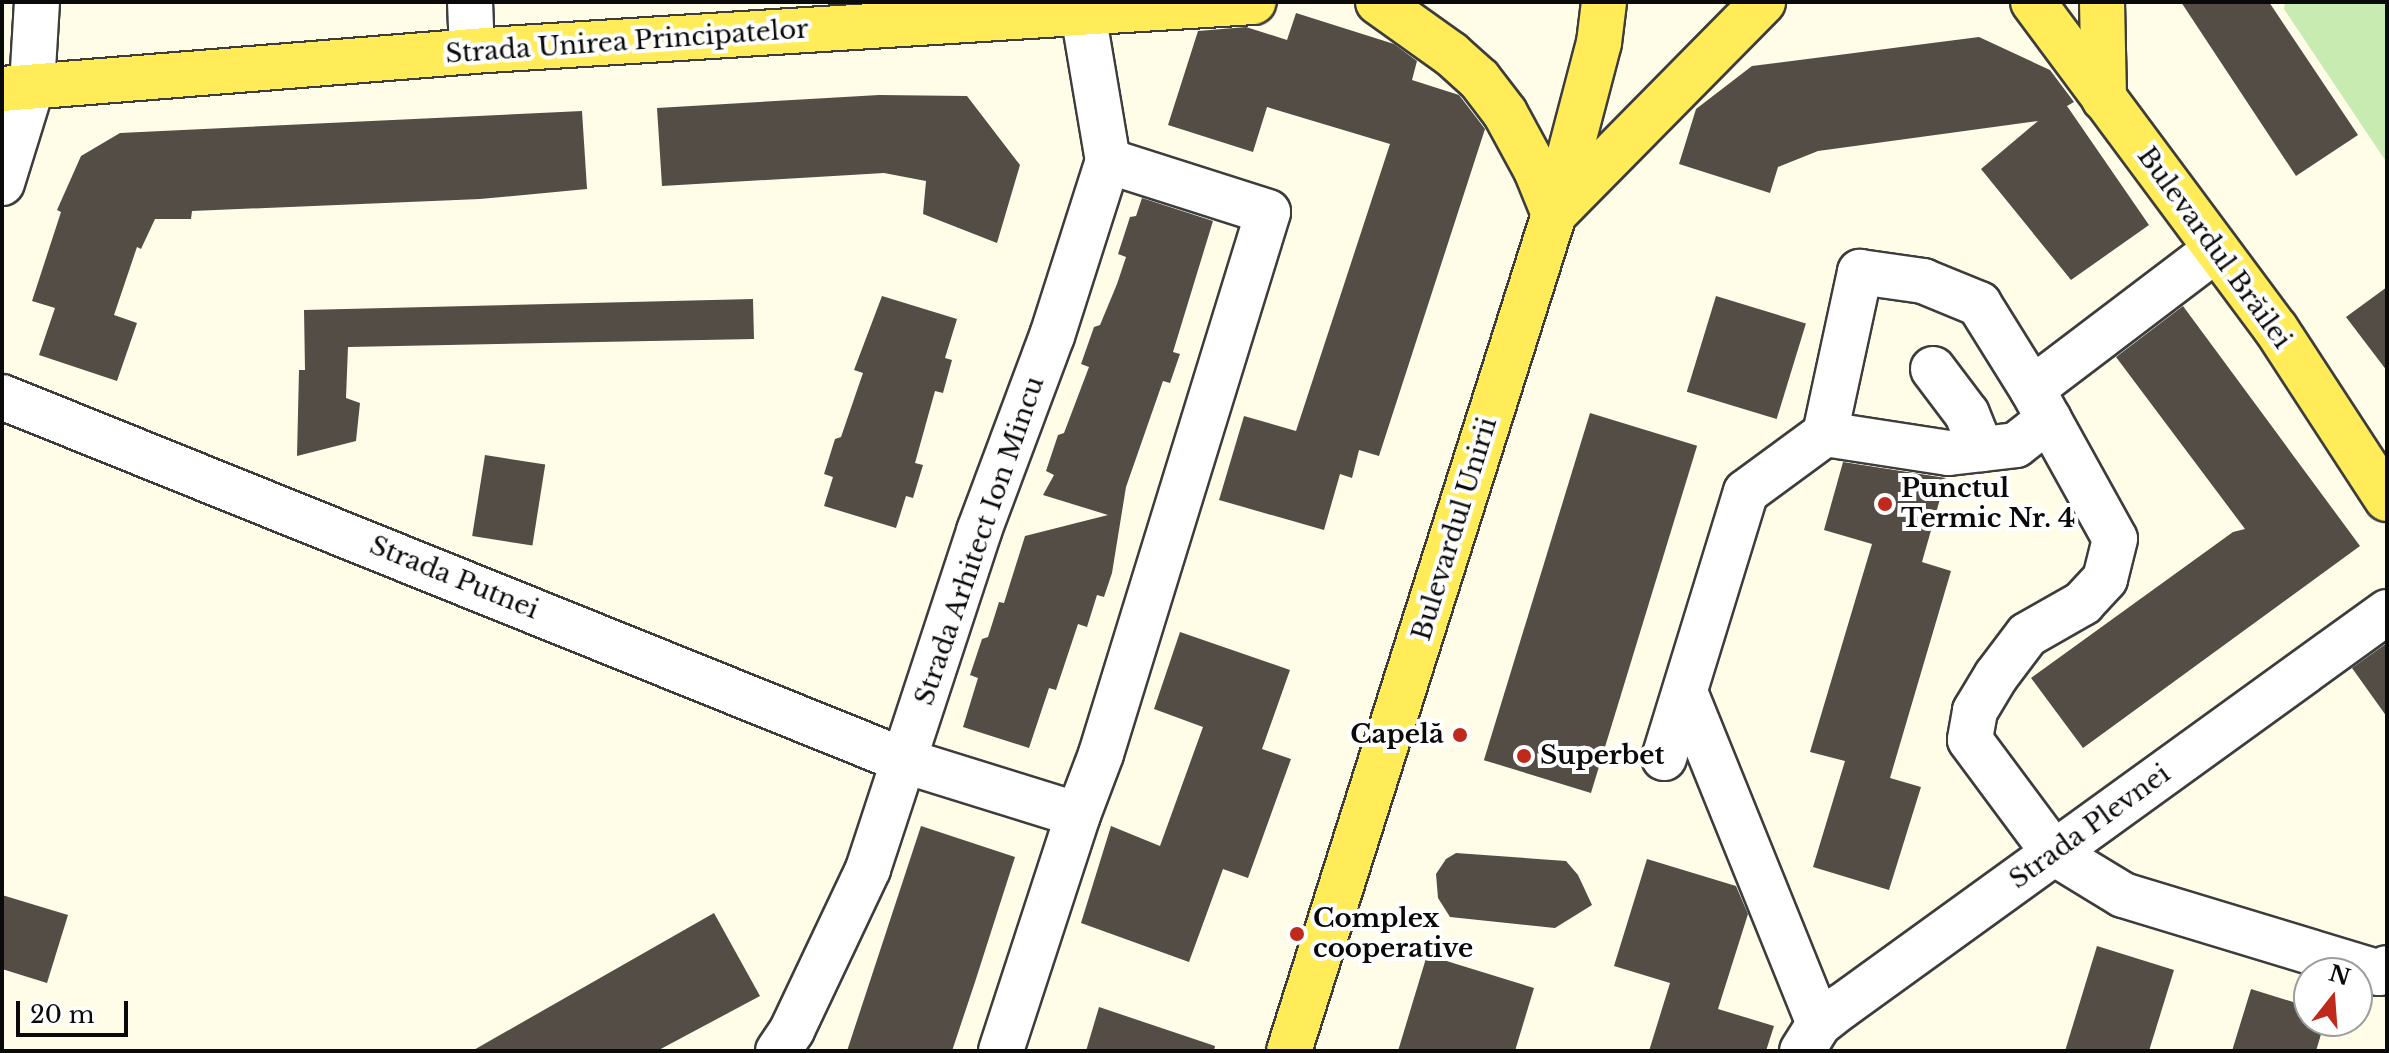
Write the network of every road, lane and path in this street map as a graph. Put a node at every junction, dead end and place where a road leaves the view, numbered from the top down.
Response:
1 (37, 2) edge
2 (470, 2) edge
3 (1253, 2) edge
4 (1378, 2) edge
5 (1604, 2) edge
6 (1763, 2) edge
7 (2033, 2) edge
8 (2102, 2) edge
9 (1081, 8) edge
10 (472, 51) junction
11 (17, 87) edge
12 (2104, 99) junction
13 (1108, 161) junction
14 (2, 183) edge
15 (1554, 214) junction
16 (2215, 250) junction
17 (1933, 369) dead end
18 (2, 397) edge
19 (2041, 404) junction
20 (1825, 434) junction
21 (1981, 449) junction
22 (2387, 499) edge
23 (2387, 612) edge
24 (1685, 692) junction
25 (1664, 758) dead end
26 (905, 761) junction
27 (1078, 815) junction
28 (2054, 853) junction
29 (2387, 968) edge
30 (1810, 1038) edge
31 (778, 1051) edge
32 (1001, 1051) edge
33 (1289, 1051) edge

1 - 11 street
2 - 10 street
3 - 9 main road, Strada Unirea Principatelor
4 - 15 main road
5 - 15 main road, Bulevardul Unirii
6 - 15 main road
7 - 12 main road, Bulevardul Brăilei
8 - 12 main road
9 - 10 main road, Strada Unirea Principatelor
9 - 13 street, Strada Arhitect Ion Mincu
10 - 11 main road, Strada Unirea Principatelor
11 - 14 street
12 - 16 main road, Bulevardul Brăilei
13 - 26 street, Strada Arhitect Ion Mincu
13 - 27 street
15 - 33 main road, Bulevardul Unirii
16 - 19 street
16 - 22 main road, Bulevardul Brăilei
17 - 21 street
18 - 26 street, Strada Putnei
19 - 20 street
19 - 21 street
19 - 28 street
20 - 21 street
20 - 24 street
23 - 28 street, Strada Plevnei
24 - 25 street
24 - 30 street
26 - 27 street, Strada Putnei
26 - 31 street, Strada Arhitect Ion Mincu
27 - 32 street
28 - 29 street
28 - 30 street, Strada Plevnei

